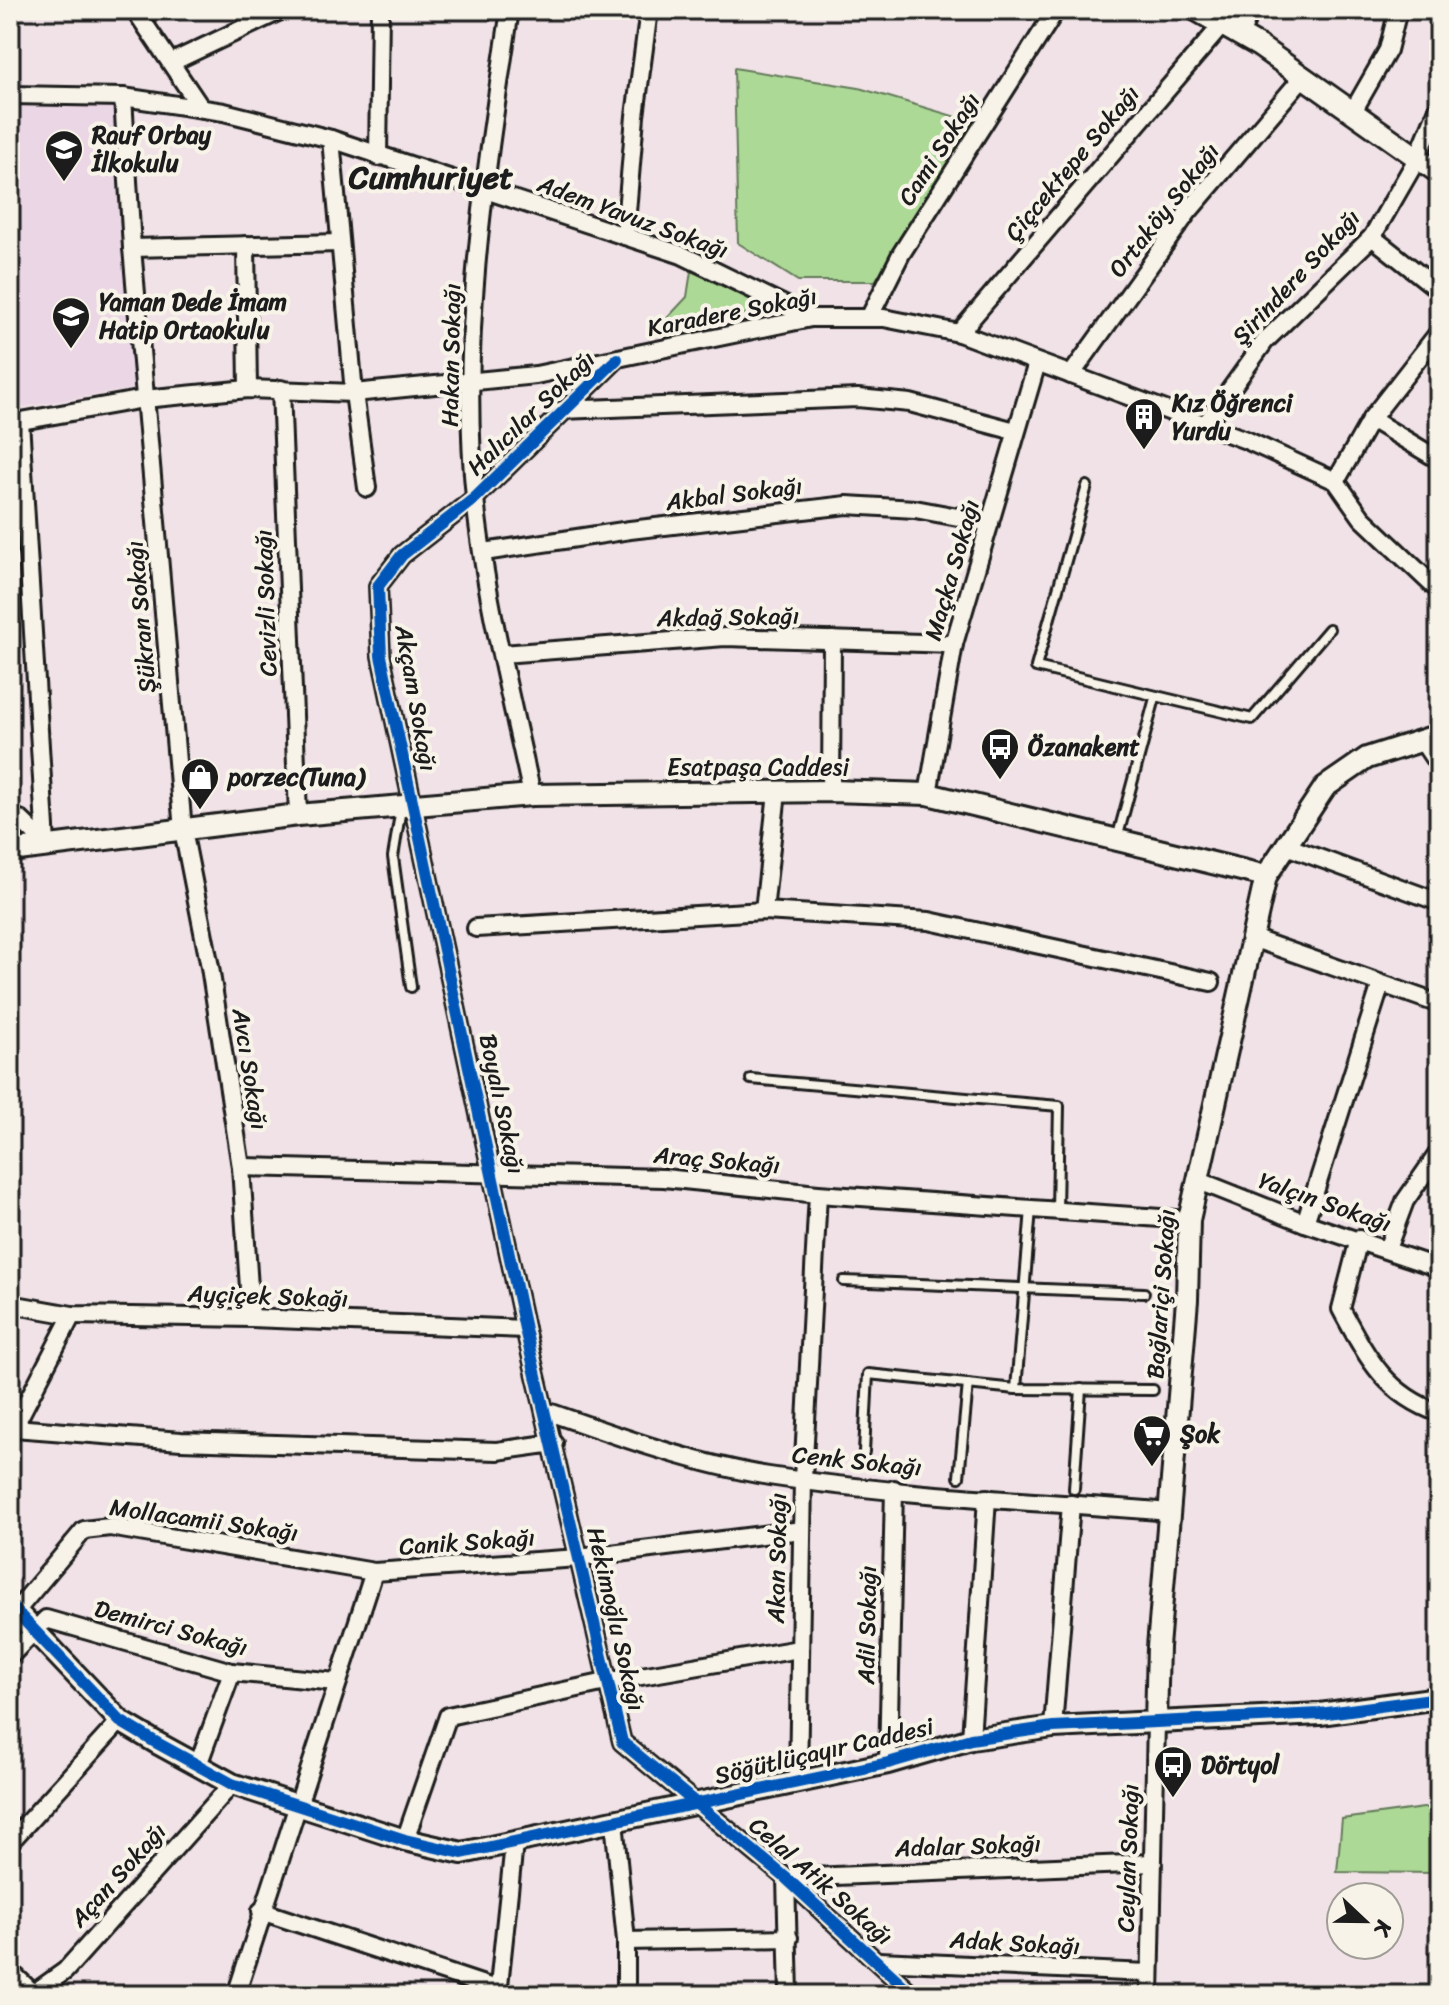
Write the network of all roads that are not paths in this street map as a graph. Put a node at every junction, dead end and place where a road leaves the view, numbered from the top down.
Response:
1 (135, 10) edge
2 (282, 10) edge
3 (380, 10) edge
4 (510, 10) edge
5 (649, 10) edge
6 (1056, 10) edge
7 (1196, 10) edge
8 (1251, 10) edge
9 (1398, 10) edge
10 (1231, 30) junction
11 (172, 62) junction
12 (1302, 78) junction
13 (10, 95) edge
14 (123, 97) junction
15 (1439, 106) edge
16 (201, 108) junction
17 (1352, 113) junction
18 (331, 139) junction
19 (378, 157) junction
20 (1417, 159) junction
21 (1439, 173) edge
22 (486, 189) junction
23 (625, 236) junction
24 (1372, 237) junction
25 (340, 243) junction
26 (246, 245) junction
27 (132, 248) junction
28 (1439, 290) edge
29 (811, 318) junction
30 (869, 318) junction
31 (1439, 332) edge
32 (959, 333) junction
33 (617, 359) junction
34 (1037, 363) junction
35 (1071, 375) junction
36 (471, 382) junction
37 (248, 389) junction
38 (281, 389) junction
39 (354, 393) junction
40 (144, 399) junction
41 (562, 410) junction
42 (1371, 419) junction
43 (15, 422) edge
44 (1205, 425) junction
45 (1015, 431) junction
46 (1439, 460) edge
47 (1336, 481) junction
48 (1087, 486) dead end
49 (367, 488) dead end
50 (475, 498) junction
51 (990, 523) junction
52 (484, 552) junction
53 (1439, 591) edge
54 (1329, 629) dead end
55 (832, 640) junction
56 (954, 644) junction
57 (502, 654) junction
58 (1155, 698) junction
59 (1430, 737) edge
60 (1439, 766) edge
61 (831, 791) junction
62 (777, 792) junction
63 (928, 794) junction
64 (532, 795) junction
65 (407, 806) junction
66 (298, 815) junction
67 (10, 817) edge
68 (183, 830) junction
69 (1117, 840) junction
70 (46, 844) junction
71 (1286, 846) junction
72 (10, 851) edge
73 (1266, 876) junction
74 (1439, 902) edge
75 (764, 911) junction
76 (476, 928) dead end
77 (1252, 938) junction
78 (1211, 982) dead end
79 (1381, 984) junction
80 (411, 987) dead end
81 (1439, 1004) edge
82 (751, 1079) dead end
83 (1439, 1152) edge
84 (241, 1167) junction
85 (494, 1172) junction
86 (1197, 1180) junction
87 (818, 1194) junction
88 (1031, 1209) junction
89 (1057, 1211) junction
90 (1189, 1220) junction
91 (1305, 1223) junction
92 (1359, 1239) junction
93 (1387, 1249) junction
94 (1439, 1268) edge
95 (844, 1281) dead end
96 (1024, 1290) junction
97 (1144, 1293) dead end
98 (10, 1304) edge
99 (72, 1315) junction
100 (251, 1318) junction
101 (525, 1329) junction
102 (968, 1384) junction
103 (1016, 1389) junction
104 (1081, 1389) junction
105 (1153, 1390) dead end
106 (546, 1411) junction
107 (1439, 1413) edge
108 (12, 1432) edge
109 (554, 1443) junction
110 (864, 1452) dead end
111 (959, 1477) dead end
112 (803, 1479) junction
113 (894, 1489) junction
114 (1072, 1496) junction
115 (987, 1498) junction
116 (1171, 1512) junction
117 (802, 1530) junction
118 (579, 1558) junction
119 (374, 1572) junction
120 (13, 1608) edge
121 (33, 1630) junction
122 (799, 1649) junction
123 (10, 1656) edge
124 (232, 1672) junction
125 (336, 1682) junction
126 (606, 1682) junction
127 (1439, 1698) edge
128 (120, 1721) junction
129 (1156, 1722) junction
130 (1053, 1727) junction
131 (971, 1739) junction
132 (888, 1763) junction
133 (198, 1765) junction
134 (798, 1780) junction
135 (232, 1784) junction
136 (698, 1803) junction
137 (296, 1804) junction
138 (614, 1821) junction
139 (405, 1840) junction
140 (10, 1842) edge
141 (514, 1844) junction
142 (1152, 1863) junction
143 (786, 1878) junction
144 (261, 1911) junction
145 (789, 1938) junction
146 (626, 1941) junction
147 (879, 1961) junction
148 (10, 1971) edge
149 (1148, 1973) junction
150 (895, 1976) junction
151 (498, 1992) edge
152 (35, 1994) edge
153 (236, 1995) edge
154 (626, 1995) edge
155 (789, 1995) edge
156 (896, 1995) edge
157 (913, 1995) edge
158 (1150, 1995) edge

1 - 11 street
2 - 11 street
3 - 19 street
4 - 22 street, Hakan Sokağı
5 - 23 street
6 - 30 street, Cami Sokağı
7 - 10 street
8 - 10 street, Çiçcektepe Sokağı
9 - 17 street
10 - 12 street
10 - 32 street, Çiçcektepe Sokağı
11 - 16 street
12 - 17 street
12 - 35 street, Ortaköy Sokağı
13 - 14 street, Adem Yavuz Sokağı
14 - 16 street, Adem Yavuz Sokağı
14 - 27 street, Şükran Sokağı
15 - 20 street, Şirindere Sokağı
16 - 18 street, Adem Yavuz Sokağı
17 - 20 street
18 - 19 street, Adem Yavuz Sokağı
18 - 25 street
19 - 22 street, Adem Yavuz Sokağı
20 - 21 street
20 - 24 street, Şirindere Sokağı
22 - 23 street, Adem Yavuz Sokağı
22 - 36 street, Hakan Sokağı
23 - 29 street, Adem Yavuz Sokağı
24 - 28 street
24 - 44 street, Şirindere Sokağı
25 - 26 street
25 - 39 street
26 - 27 street
26 - 37 street
27 - 40 street, Şükran Sokağı
29 - 30 street, Karadere Sokağı
29 - 33 street, Karadere Sokağı
30 - 32 street, Karadere Sokağı
31 - 42 street
32 - 34 street, Karadere Sokağı
33 - 36 street, Karadere Sokağı
33 - 41 street, Halıcılar Sokağı
34 - 35 street, Karadere Sokağı
34 - 45 street, Maçka Sokağı
35 - 44 street, Karadere Sokağı
36 - 39 street, Karadere Sokağı
36 - 50 street, Hakan Sokağı
37 - 38 street, Karadere Sokağı
37 - 40 street, Karadere Sokağı
38 - 39 street, Karadere Sokağı
38 - 66 street, Cevizli Sokağı
39 - 49 street
40 - 43 street, Karadere Sokağı
40 - 68 street, Şükran Sokağı
41 - 45 street, Halıcılar Sokağı
41 - 50 street, Halıcılar Sokağı
42 - 46 street
42 - 47 street
43 - 70 street
44 - 47 street, Karadere Sokağı
45 - 51 street, Maçka Sokağı
47 - 53 street
48 - 58 lane
50 - 52 street, Hakan Sokağı
50 - 65 street, Akçam Sokağı
51 - 52 street, Akbal Sokağı
51 - 56 street, Maçka Sokağı
52 - 57 street, Hakan Sokağı
54 - 58 lane
55 - 56 street, Akdağ Sokağı
55 - 57 street, Akdağ Sokağı
55 - 61 street
56 - 63 street, Maçka Sokağı
57 - 64 street, Hakan Sokağı
58 - 69 lane
59 - 60 street
59 - 71 street
61 - 62 street, Esatpaşa Caddesi
61 - 63 street, Esatpaşa Caddesi
62 - 64 street, Esatpaşa Caddesi
62 - 75 street
63 - 69 street, Esatpaşa Caddesi
64 - 65 street, Esatpaşa Caddesi
65 - 66 street, Esatpaşa Caddesi
65 - 80 lane
65 - 85 street, Boyalı Sokağı
66 - 68 street, Esatpaşa Caddesi
67 - 70 street
68 - 70 street, Esatpaşa Caddesi
68 - 84 street, Avcı Sokağı
69 - 73 street, Esatpaşa Caddesi
70 - 72 street, Esatpaşa Caddesi
71 - 73 street
71 - 74 street
73 - 77 street, Bağlariçi Sokağı
75 - 76 street
75 - 78 street
77 - 79 street
77 - 86 street, Bağlariçi Sokağı
79 - 81 street
79 - 91 street
82 - 89 lane
83 - 93 street
84 - 85 street, Araç Sokağı
84 - 100 street, Avcı Sokağı
85 - 87 street, Araç Sokağı
85 - 101 street, Boyalı Sokağı
86 - 90 street, Bağlariçi Sokağı
86 - 91 street, Yalçın Sokağı
87 - 88 street, Araç Sokağı
87 - 112 street, Akan Sokağı
88 - 89 street, Araç Sokağı
88 - 96 lane
89 - 90 street, Araç Sokağı
90 - 116 street, Bağlariçi Sokağı
91 - 92 street, Yalçın Sokağı
92 - 93 street, Yalçın Sokağı
92 - 107 street
93 - 94 street, Yalçın Sokağı
95 - 96 lane
96 - 97 lane
96 - 103 lane
98 - 99 street, Ayçiçek Sokağı
99 - 100 street, Ayçiçek Sokağı
99 - 108 street
100 - 101 street, Ayçiçek Sokağı
101 - 106 street, Boyalı Sokağı
102 - 103 lane
102 - 110 lane
102 - 111 lane
103 - 104 lane
104 - 105 lane
104 - 114 lane
106 - 109 street, Hekimoğlu Sokağı
106 - 112 street, Cenk Sokağı
108 - 109 street
109 - 118 street, Hekimoğlu Sokağı
112 - 113 street, Cenk Sokağı
112 - 117 street, Akan Sokağı
113 - 115 street, Cenk Sokağı
113 - 132 street, Adil Sokağı
114 - 115 street, Cenk Sokağı
114 - 116 street, Cenk Sokağı
114 - 130 street
115 - 131 street
116 - 129 street, Bağlariçi Sokağı
117 - 118 street, Canik Sokağı
117 - 122 street, Akan Sokağı
118 - 119 street, Canik Sokağı
118 - 126 street, Hekimoğlu Sokağı
119 - 120 street, Mollacamii Sokağı
119 - 125 street
120 - 121 street, Söğütlüçayır Caddesi
121 - 123 street
121 - 124 street, Demirci Sokağı
121 - 128 street, Söğütlüçayır Caddesi
122 - 126 street
122 - 134 street, Akan Sokağı
124 - 125 street, Demirci Sokağı
124 - 133 street
125 - 137 street
126 - 136 street, Hekimoğlu Sokağı
126 - 139 street
127 - 129 street, Söğütlüçayır Caddesi
128 - 133 street, Söğütlüçayır Caddesi
128 - 140 street
129 - 130 street, Söğütlüçayır Caddesi
129 - 142 street, Ceylan Sokağı
130 - 131 street, Söğütlüçayır Caddesi
131 - 132 street, Söğütlüçayır Caddesi
132 - 134 street, Söğütlüçayır Caddesi
133 - 135 street, Söğütlüçayır Caddesi
134 - 136 street, Söğütlüçayır Caddesi
135 - 137 street, Söğütlüçayır Caddesi
135 - 152 street, Açan Sokağı
136 - 138 street, Söğütlüçayır Caddesi
136 - 143 street, Celal Atik Sokağı
137 - 139 street, Söğütlüçayır Caddesi
137 - 144 street
138 - 141 street, Söğütlüçayır Caddesi
138 - 146 street
139 - 141 street, Söğütlüçayır Caddesi
141 - 151 street
142 - 143 street, Adalar Sokağı
142 - 149 street, Ceylan Sokağı
143 - 145 street
143 - 147 street, Celal Atik Sokağı
144 - 151 street
144 - 153 street
145 - 146 street
145 - 155 street
146 - 154 street
147 - 149 street, Adak Sokağı
147 - 150 street, Celal Atik Sokağı
148 - 152 street
149 - 158 street, Ceylan Sokağı
150 - 156 street
150 - 157 street, Celal Atik Sokağı

